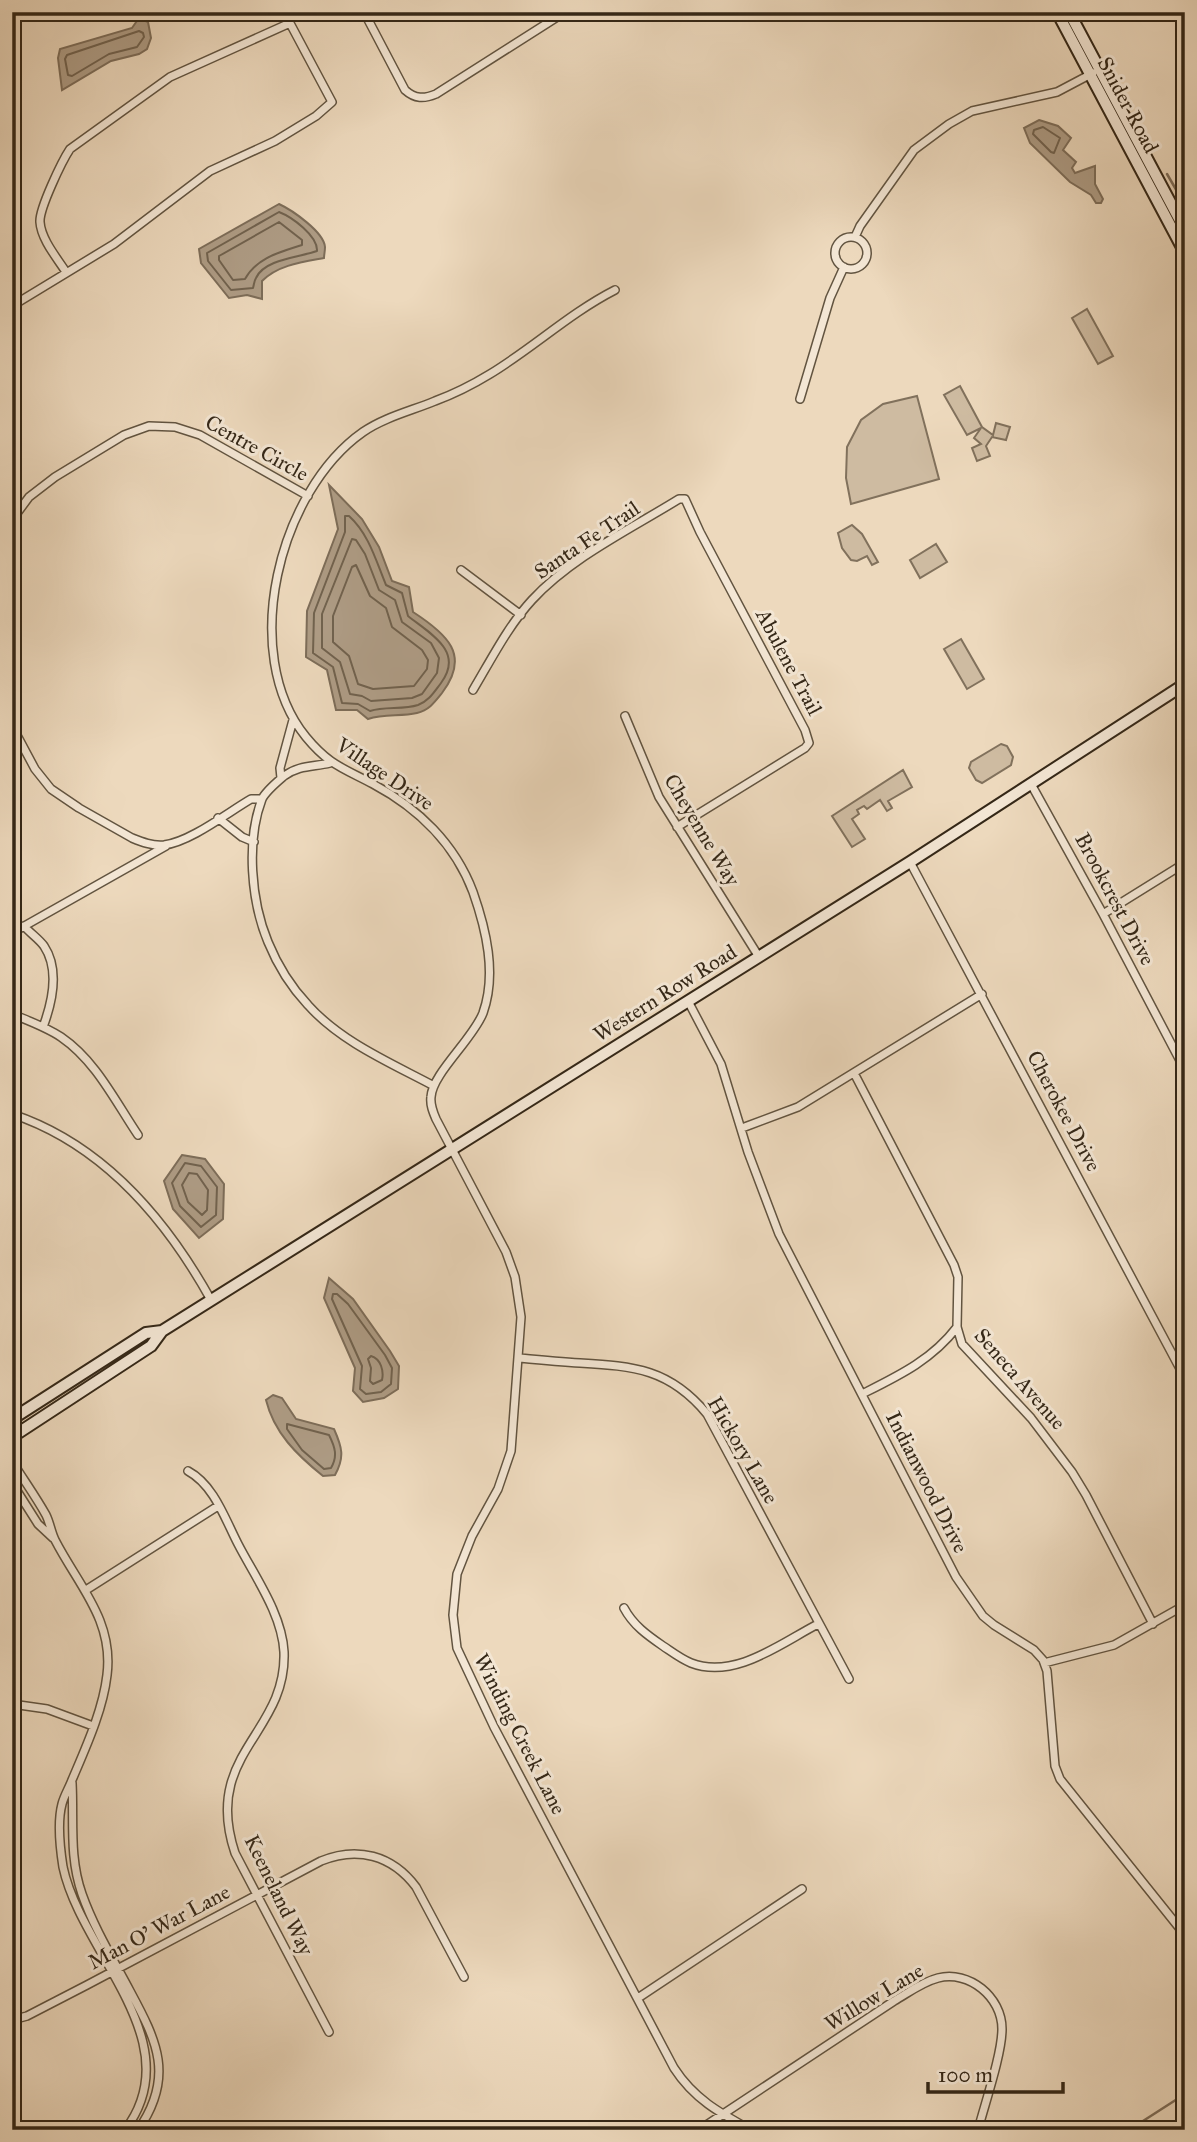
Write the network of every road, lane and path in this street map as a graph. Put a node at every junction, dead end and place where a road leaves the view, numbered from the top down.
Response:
1 (35, 12) edge
2 (284, 12) edge
3 (364, 12) edge
4 (1057, 12) edge
5 (1069, 12) edge
6 (560, 14) edge
7 (12, 19) edge
8 (290, 23) junction
9 (1095, 71) junction
10 (1185, 230) edge
11 (855, 237) junction
12 (1185, 253) edge
13 (844, 267) junction
14 (66, 272) junction
15 (615, 290) dead end
16 (12, 306) edge
17 (800, 399) dead end
18 (308, 496) junction
19 (683, 497) joint
20 (12, 520) edge
21 (461, 570) dead end
22 (521, 615) junction
23 (1185, 684) edge
24 (473, 690) dead end
25 (625, 716) dead end
26 (293, 720) junction
27 (12, 726) edge
28 (330, 763) junction
29 (282, 778) junction
30 (1031, 784) junction
31 (262, 799) junction
32 (218, 818) junction
33 (677, 827) junction
34 (254, 842) junction
35 (170, 844) junction
36 (910, 862) junction
37 (1185, 863) edge
38 (1103, 914) junction
39 (24, 926) junction
40 (12, 933) edge
41 (759, 957) junction
42 (982, 994) junction
43 (688, 1001) junction
44 (12, 1014) edge
45 (43, 1027) junction
46 (1185, 1070) edge
47 (854, 1073) junction
48 (434, 1086) junction
49 (12, 1114) edge
50 (742, 1128) junction
51 (138, 1135) dead end
52 (451, 1147) junction
53 (211, 1300) junction
54 (957, 1327) junction
55 (162, 1331) junction
56 (520, 1358) junction
57 (1185, 1378) edge
58 (862, 1394) junction
59 (12, 1419) edge
60 (12, 1437) edge
61 (12, 1461) edge
62 (188, 1471) dead end
63 (12, 1483) edge
64 (218, 1506) junction
65 (54, 1539) junction
66 (86, 1590) junction
67 (1185, 1605) edge
68 (624, 1608) dead end
69 (818, 1624) junction
70 (1153, 1625) junction
71 (1044, 1663) junction
72 (849, 1679) dead end
73 (12, 1704) edge
74 (93, 1726) junction
75 (802, 1889) dead end
76 (257, 1895) junction
77 (1185, 1935) edge
78 (115, 1971) junction
79 (464, 1976) dead end
80 (638, 1998) junction
81 (12, 2020) edge
82 (329, 2032) dead end
83 (723, 2114) junction
84 (125, 2130) edge
85 (138, 2130) edge
86 (699, 2130) edge
87 (751, 2130) edge
88 (978, 2130) edge

1 - 7 street
2 - 8 street
3 - 6 street
4 - 9 street, Snider Road
5 - 9 street, Snider Road
8 - 14 street
8 - 14 street
9 - 10 street, Snider Road
9 - 11 street
9 - 12 street, Snider Road
11 - 13 street
11 - 13 street
13 - 17 street
14 - 16 street
15 - 18 street, Village Drive
18 - 20 street, Centre Circle
18 - 26 street, Village Drive
19 - 22 street, Santa Fe Trail
19 - 33 street, Abulene Trail
21 - 22 street
22 - 24 street, Santa Fe Trail
23 - 30 street, Western Row Road
25 - 33 street, Cheyenne Way
26 - 28 street, Village Drive
26 - 29 street
27 - 35 street
28 - 29 street
28 - 48 street, Village Drive
29 - 31 street
30 - 36 street, Western Row Road
30 - 38 street, Brookcrest Drive
31 - 32 street
31 - 34 street
32 - 34 street
32 - 35 street
33 - 41 street, Cheyenne Way
34 - 48 street
35 - 39 street
36 - 41 street, Western Row Road
36 - 42 street, Cherokee Drive
37 - 38 street
38 - 46 street, Brookcrest Drive
39 - 40 street
39 - 45 street
41 - 43 street, Western Row Road
42 - 47 street
42 - 57 street, Cherokee Drive
43 - 50 street, Indianwood Drive
43 - 52 street, Western Row Road
44 - 45 street
45 - 51 street
47 - 50 street
47 - 54 street, Seneca Avenue
48 - 52 street
49 - 53 street
50 - 58 street, Indianwood Drive
52 - 53 street, Western Row Road
52 - 56 street, Winding Creek Lane
53 - 55 street, Western Row Road
54 - 58 street
54 - 70 street, Seneca Avenue
55 - 59 street, Western Row Road
55 - 60 street, Western Row Road
56 - 69 street, Hickory Lane
56 - 80 street, Winding Creek Lane
58 - 71 street, Indianwood Drive
61 - 65 street
62 - 64 street, Keeneland Way
63 - 65 street
64 - 66 street
64 - 76 street, Keeneland Way
65 - 66 street
66 - 74 street
67 - 70 street
68 - 69 street
69 - 72 street, Hickory Lane
70 - 71 street
71 - 77 street
73 - 74 street
74 - 78 street
75 - 80 street
76 - 78 street, Man O’ War Lane
76 - 79 street, Man O’ War Lane
76 - 82 street, Keeneland Way
78 - 81 street, Man O’ War Lane
78 - 84 street
78 - 85 street
80 - 83 street, Winding Creek Lane
83 - 86 street, Willow Lane
83 - 87 street, Winding Creek Lane
83 - 88 street, Willow Lane

